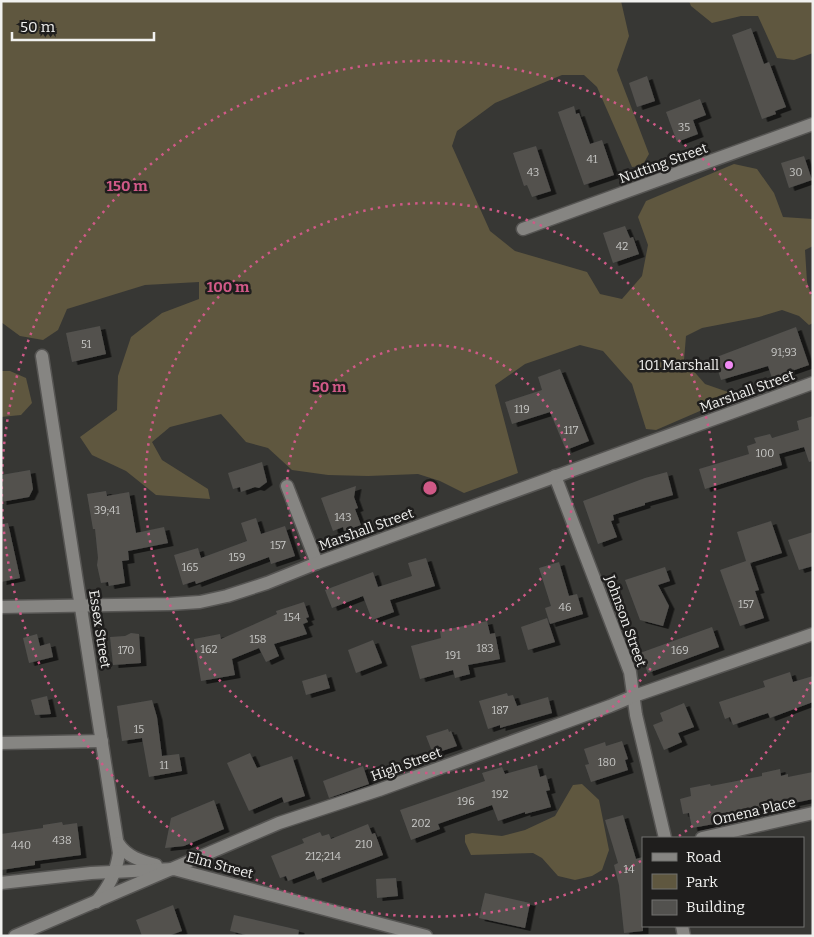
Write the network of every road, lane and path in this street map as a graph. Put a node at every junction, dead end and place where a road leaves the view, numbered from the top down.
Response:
1 (813, 124) edge
2 (523, 229) dead end
3 (42, 356) dead end
4 (813, 383) edge
5 (556, 476) junction
6 (287, 486) dead end
7 (317, 563) junction
8 (81, 606) junction
9 (1, 607) edge
10 (813, 634) edge
11 (634, 696) junction
12 (102, 740) junction
13 (1, 743) edge
14 (813, 813) edge
15 (665, 837) edge
16 (706, 837) edge
17 (118, 843) junction
18 (174, 868) junction
19 (115, 871) junction
20 (1, 883) edge
21 (96, 902) junction
22 (15, 936) edge
23 (426, 936) edge

1 - 2 street, Nutting Street
3 - 8 street, Essex Street
4 - 5 street, Marshall Street
5 - 7 street, Marshall Street
5 - 11 street, Johnson Street
6 - 7 street
7 - 8 street, Marshall Street
8 - 9 street, Marshall Street
8 - 12 street, Essex Street
10 - 11 street, High Street
11 - 15 street, Johnson Street
11 - 18 street, High Street
12 - 13 street
12 - 17 street, Essex Street
14 - 16 street, Omena Place
17 - 18 street
17 - 19 street, Essex Street
18 - 19 street, Elm Street
18 - 21 street, High Street
18 - 23 street, Elm Street
19 - 20 street, Elm Street
19 - 21 street
21 - 22 street, High Street

